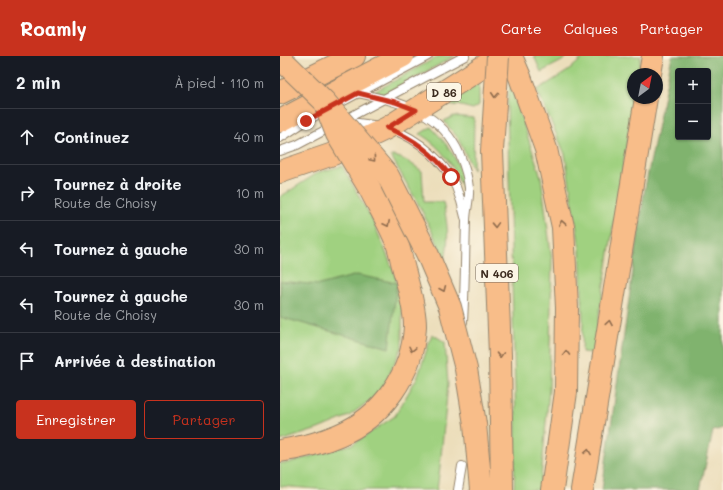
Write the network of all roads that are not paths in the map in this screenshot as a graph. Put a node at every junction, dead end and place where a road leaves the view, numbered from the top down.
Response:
1 (354, 56) edge
2 (402, 56) edge
3 (428, 56) edge
4 (465, 56) edge
5 (499, 56) edge
6 (511, 56) edge
7 (653, 56) edge
8 (280, 58) edge
9 (651, 68) edge
10 (280, 93) edge
11 (358, 93) junction
12 (384, 99) junction
13 (324, 101) junction
14 (645, 104) edge
15 (416, 110) junction
16 (280, 121) edge
17 (306, 121) junction
18 (337, 124) junction
19 (387, 128) junction
20 (280, 138) edge
21 (280, 151) edge
22 (333, 154) junction
23 (280, 172) edge
24 (280, 186) edge
25 (466, 219) junction
26 (463, 322) dead end
27 (280, 451) edge
28 (462, 466) dead end
29 (458, 490) edge
30 (481, 490) edge
31 (502, 490) edge
32 (552, 490) edge
33 (582, 490) edge

1 - 10 main road
2 - 16 main road
3 - 11 lane
4 - 12 lane
5 - 15 main road, D 86
5 -> 31 main road, N 406, bridge
32 -> 6 main road
7 - 9 main road
8 - 13 main road, bridge
11 - 12 lane
11 - 17 lane
12 - 15 lane
12 - 18 lane
13 -> 27 main road, bridge
13 -> 30 main road, bridge
33 -> 14 main road
15 - 19 main road, D 86
15 - 25 lane
16 - 17 lane
17 - 20 lane
18 - 19 lane
18 - 21 lane
19 - 22 main road, D 86
19 - 25 lane
22 - 23 main road, D 86
22 - 24 main road
25 - 26 lane
28 - 29 lane

